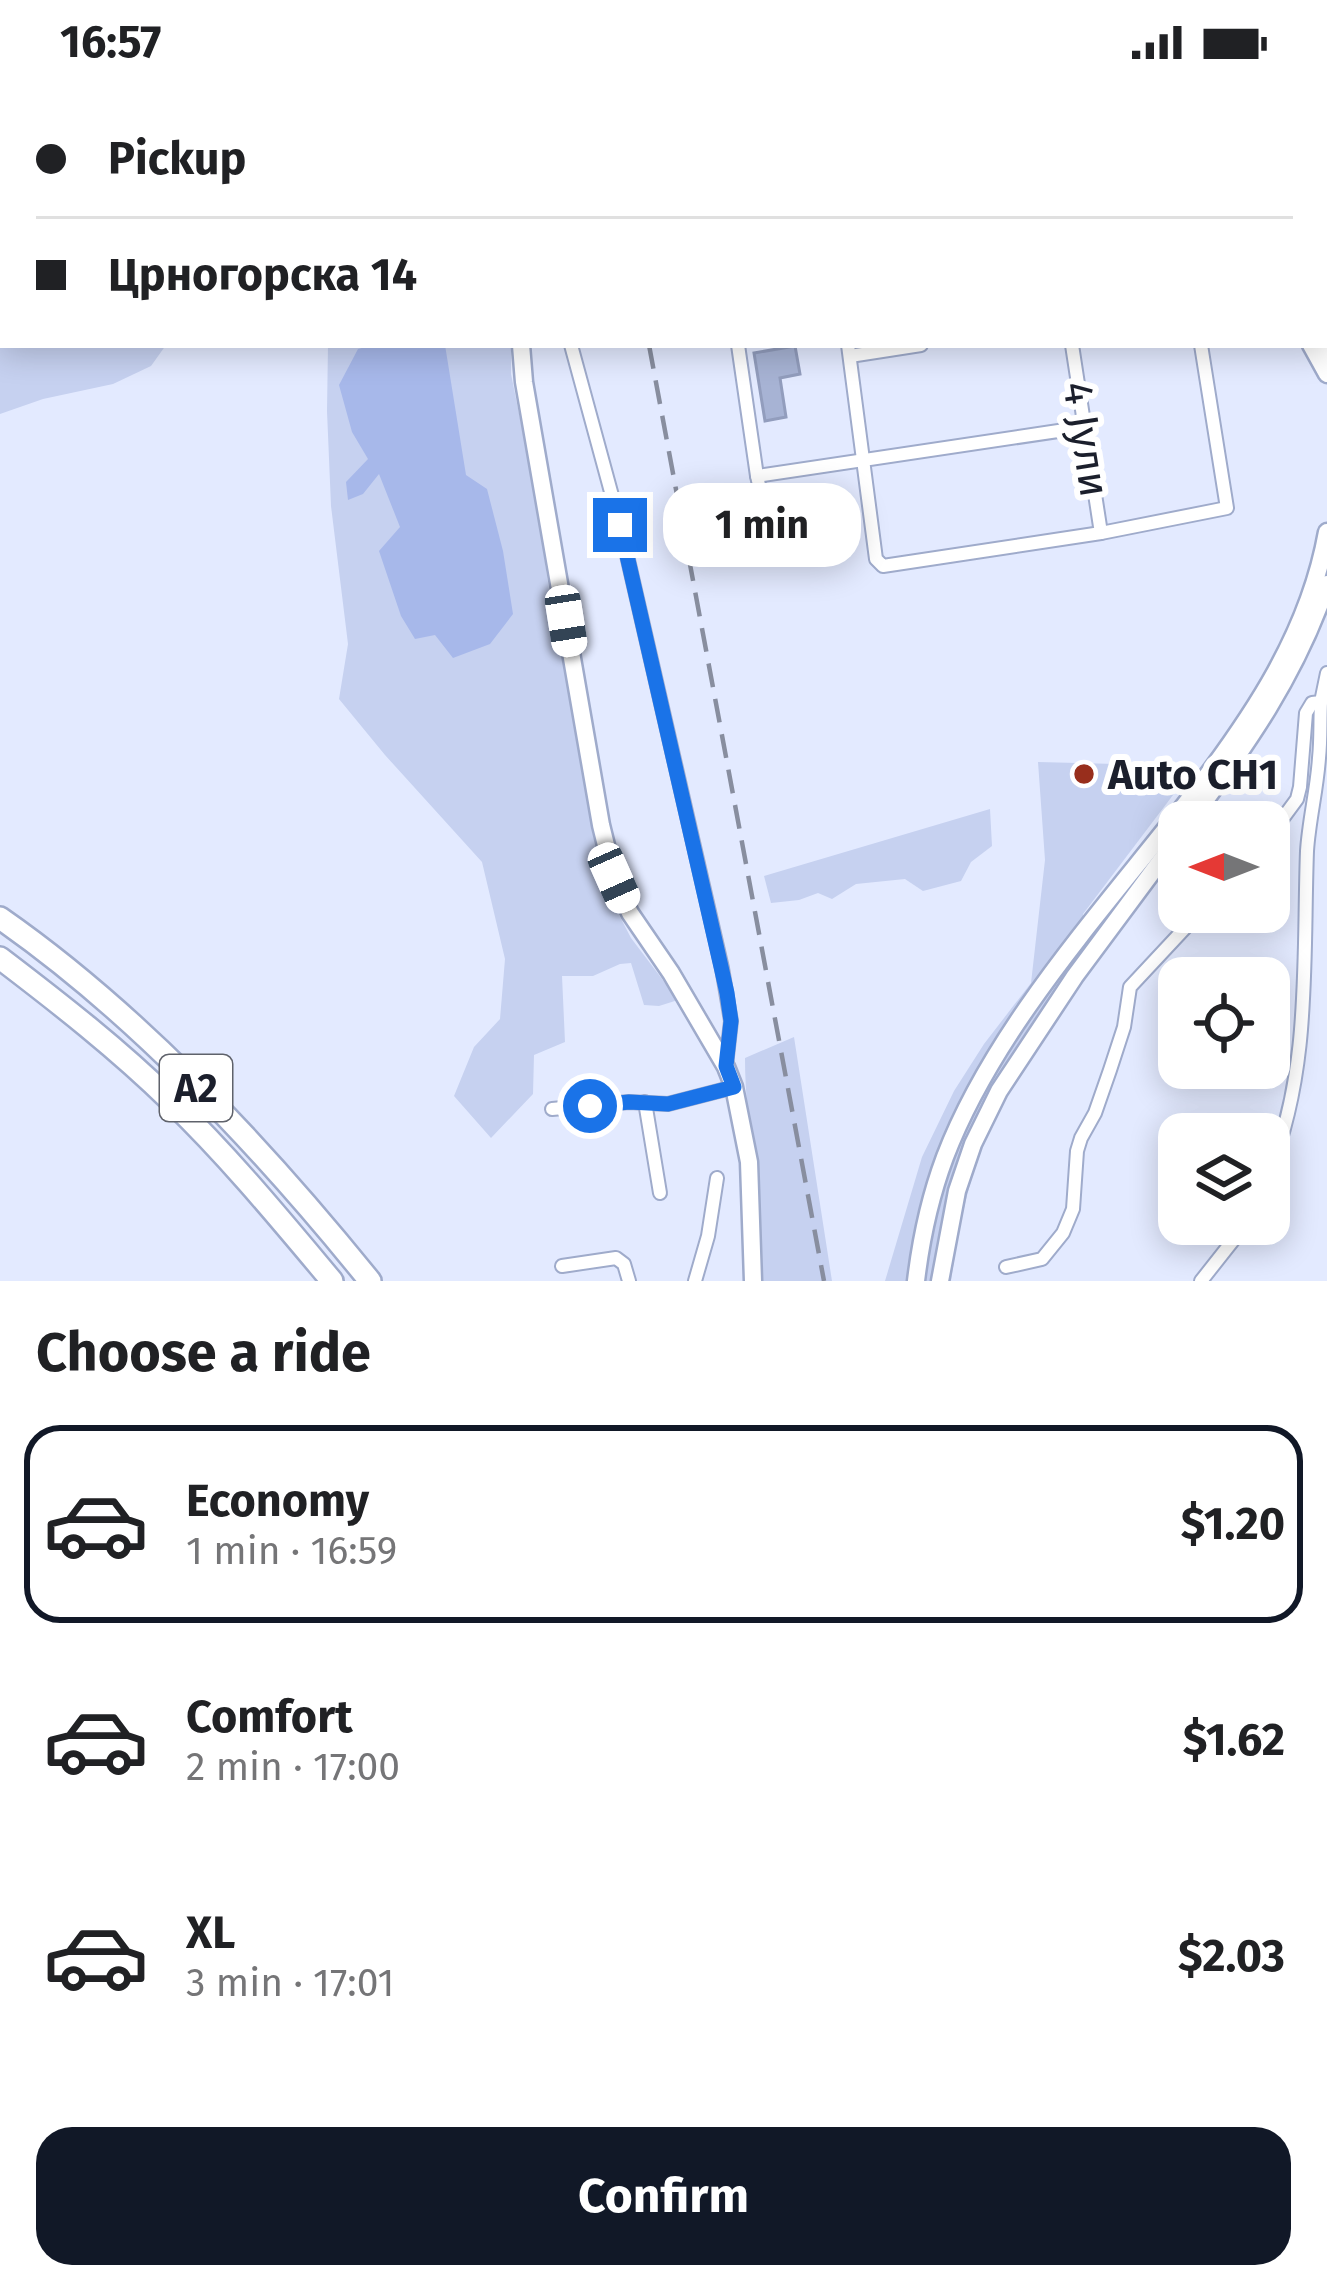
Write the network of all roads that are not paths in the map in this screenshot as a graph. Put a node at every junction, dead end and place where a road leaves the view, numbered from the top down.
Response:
1 (521, 348) edge
2 (572, 348) edge
3 (738, 348) edge
4 (885, 348) edge
5 (1072, 348) edge
6 (1201, 348) edge
7 (1312, 348) edge
8 (849, 351) edge
9 (1327, 374) edge
10 (1085, 427) junction
11 (864, 462) junction
12 (757, 476) junction
13 (1327, 532) edge
14 (1101, 533) junction
15 (772, 548) dead end
16 (1327, 584) edge
17 (1327, 674) edge
18 (1321, 702) junction
19 (1204, 801) edge
20 (1290, 808) edge
21 (1158, 864) edge
22 (0, 918) edge
23 (1180, 933) edge
24 (0, 958) edge
25 (726, 1066) junction
26 (734, 1087) junction
27 (645, 1102) junction
28 (551, 1109) dead end
29 (1289, 1113) edge
30 (717, 1178) dead end
31 (660, 1193) dead end
32 (1229, 1245) edge
33 (562, 1266) dead end
34 (1006, 1267) dead end
35 (332, 1281) edge
36 (370, 1281) edge
37 (629, 1281) edge
38 (695, 1281) edge
39 (753, 1281) edge
40 (916, 1281) edge
41 (940, 1281) edge
42 (1201, 1281) edge

1 - 25 main road
2 - 25 street
3 - 12 street
4 - 8 street
5 - 10 street, 4 Јули
6 - 14 street
7 - 9 main road
8 - 11 street
10 - 11 street
10 - 14 street, 4 Јули
11 - 12 street
11 - 14 street
12 - 15 street
13 - 40 main road
16 - 19 main road
17 - 18 street
18 - 20 street
18 - 29 street
21 - 41 main road
22 - 36 highway, A2
23 - 34 street
24 - 35 highway, A2
25 - 26 main road
26 - 27 street
26 - 39 main road
27 - 28 street
27 - 31 street
30 - 38 street
32 - 42 street
33 - 37 street

